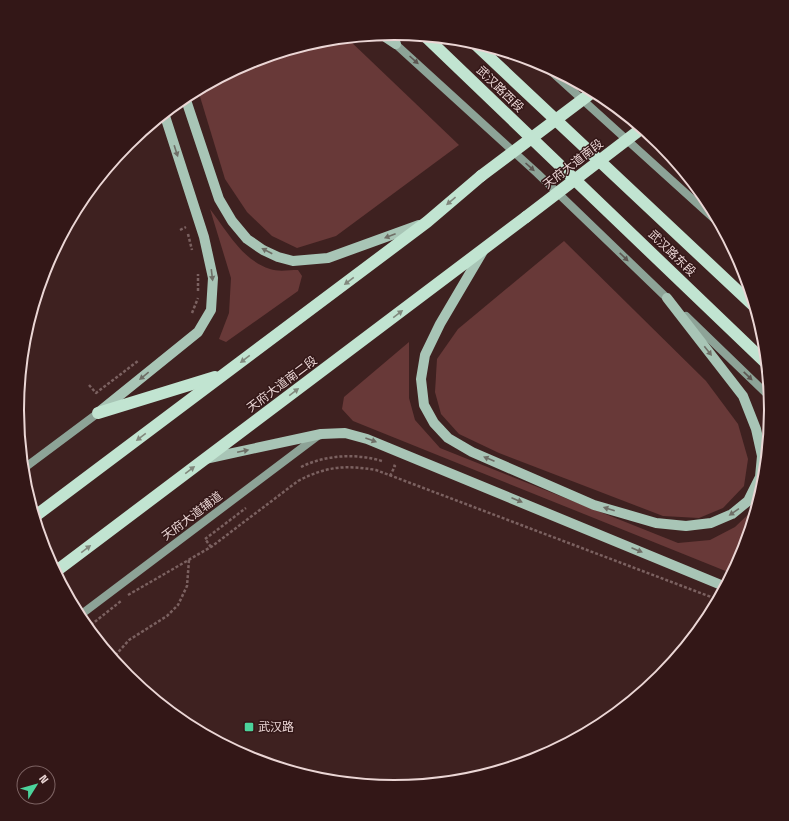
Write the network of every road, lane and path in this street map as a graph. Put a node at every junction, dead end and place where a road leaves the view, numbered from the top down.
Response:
1 (390, 40) edge
2 (392, 40) edge
3 (431, 42) edge
4 (396, 44) junction
5 (483, 51) edge
6 (559, 79) edge
7 (589, 95) edge
8 (187, 103) edge
9 (166, 119) edge
10 (638, 131) edge
11 (573, 136) joint
12 (556, 162) joint
13 (707, 211) edge
14 (526, 218) joint
15 (199, 222) junction
16 (427, 222) junction
17 (186, 227) junction
18 (180, 230) dead end
19 (484, 249) junction
20 (194, 258) dead end
21 (198, 273) dead end
22 (667, 298) junction
23 (748, 300) edge
24 (192, 312) dead end
25 (761, 359) edge
26 (138, 361) dead end
27 (224, 374) junction
28 (90, 385) dead end
29 (764, 391) edge
30 (98, 412) junction
31 (321, 434) junction
32 (205, 459) junction
33 (761, 463) edge
34 (28, 465) edge
35 (301, 467) dead end
36 (390, 476) junction
37 (758, 480) edge
38 (246, 508) dead end
39 (39, 513) edge
40 (211, 547) junction
41 (189, 560) junction
42 (60, 569) edge
43 (721, 585) edge
44 (127, 596) dead end
45 (714, 598) edge
46 (122, 600) dead end
47 (84, 612) edge
48 (92, 624) edge
49 (116, 655) edge

1 - 4 main road
2 - 4 main road
3 - 12 highway, 武汉路西段
4 -> 22 main road
5 - 11 highway, 武汉路西段
6 - 13 main road
7 -> 16 highway, bridge
16 -> 8 main road
9 -> 15 main road
10 - 14 highway, 天府大道南段, bridge
11 - 23 highway, 武汉路东段
12 - 25 highway, 武汉路东段
14 - 19 highway, 天府大道南二段
15 - 17 path
15 -> 30 main road
16 -> 27 highway
17 - 18 path
17 - 20 path
32 -> 19 highway, 天府大道南二段
37 -> 19 main road
21 - 24 path
22 -> 29 main road
22 -> 33 main road
26 - 28 path
27 - 30 highway
27 -> 39 highway
30 - 34 main road
32 -> 31 main road
31 -> 43 main road
31 - 47 main road, 天府大道辅道
42 -> 32 highway, 天府大道南二段
35 - 36 path
36 - 40 path
36 - 45 path
38 - 40 path
40 - 41 path
41 - 44 path
41 - 49 path
46 - 48 path

